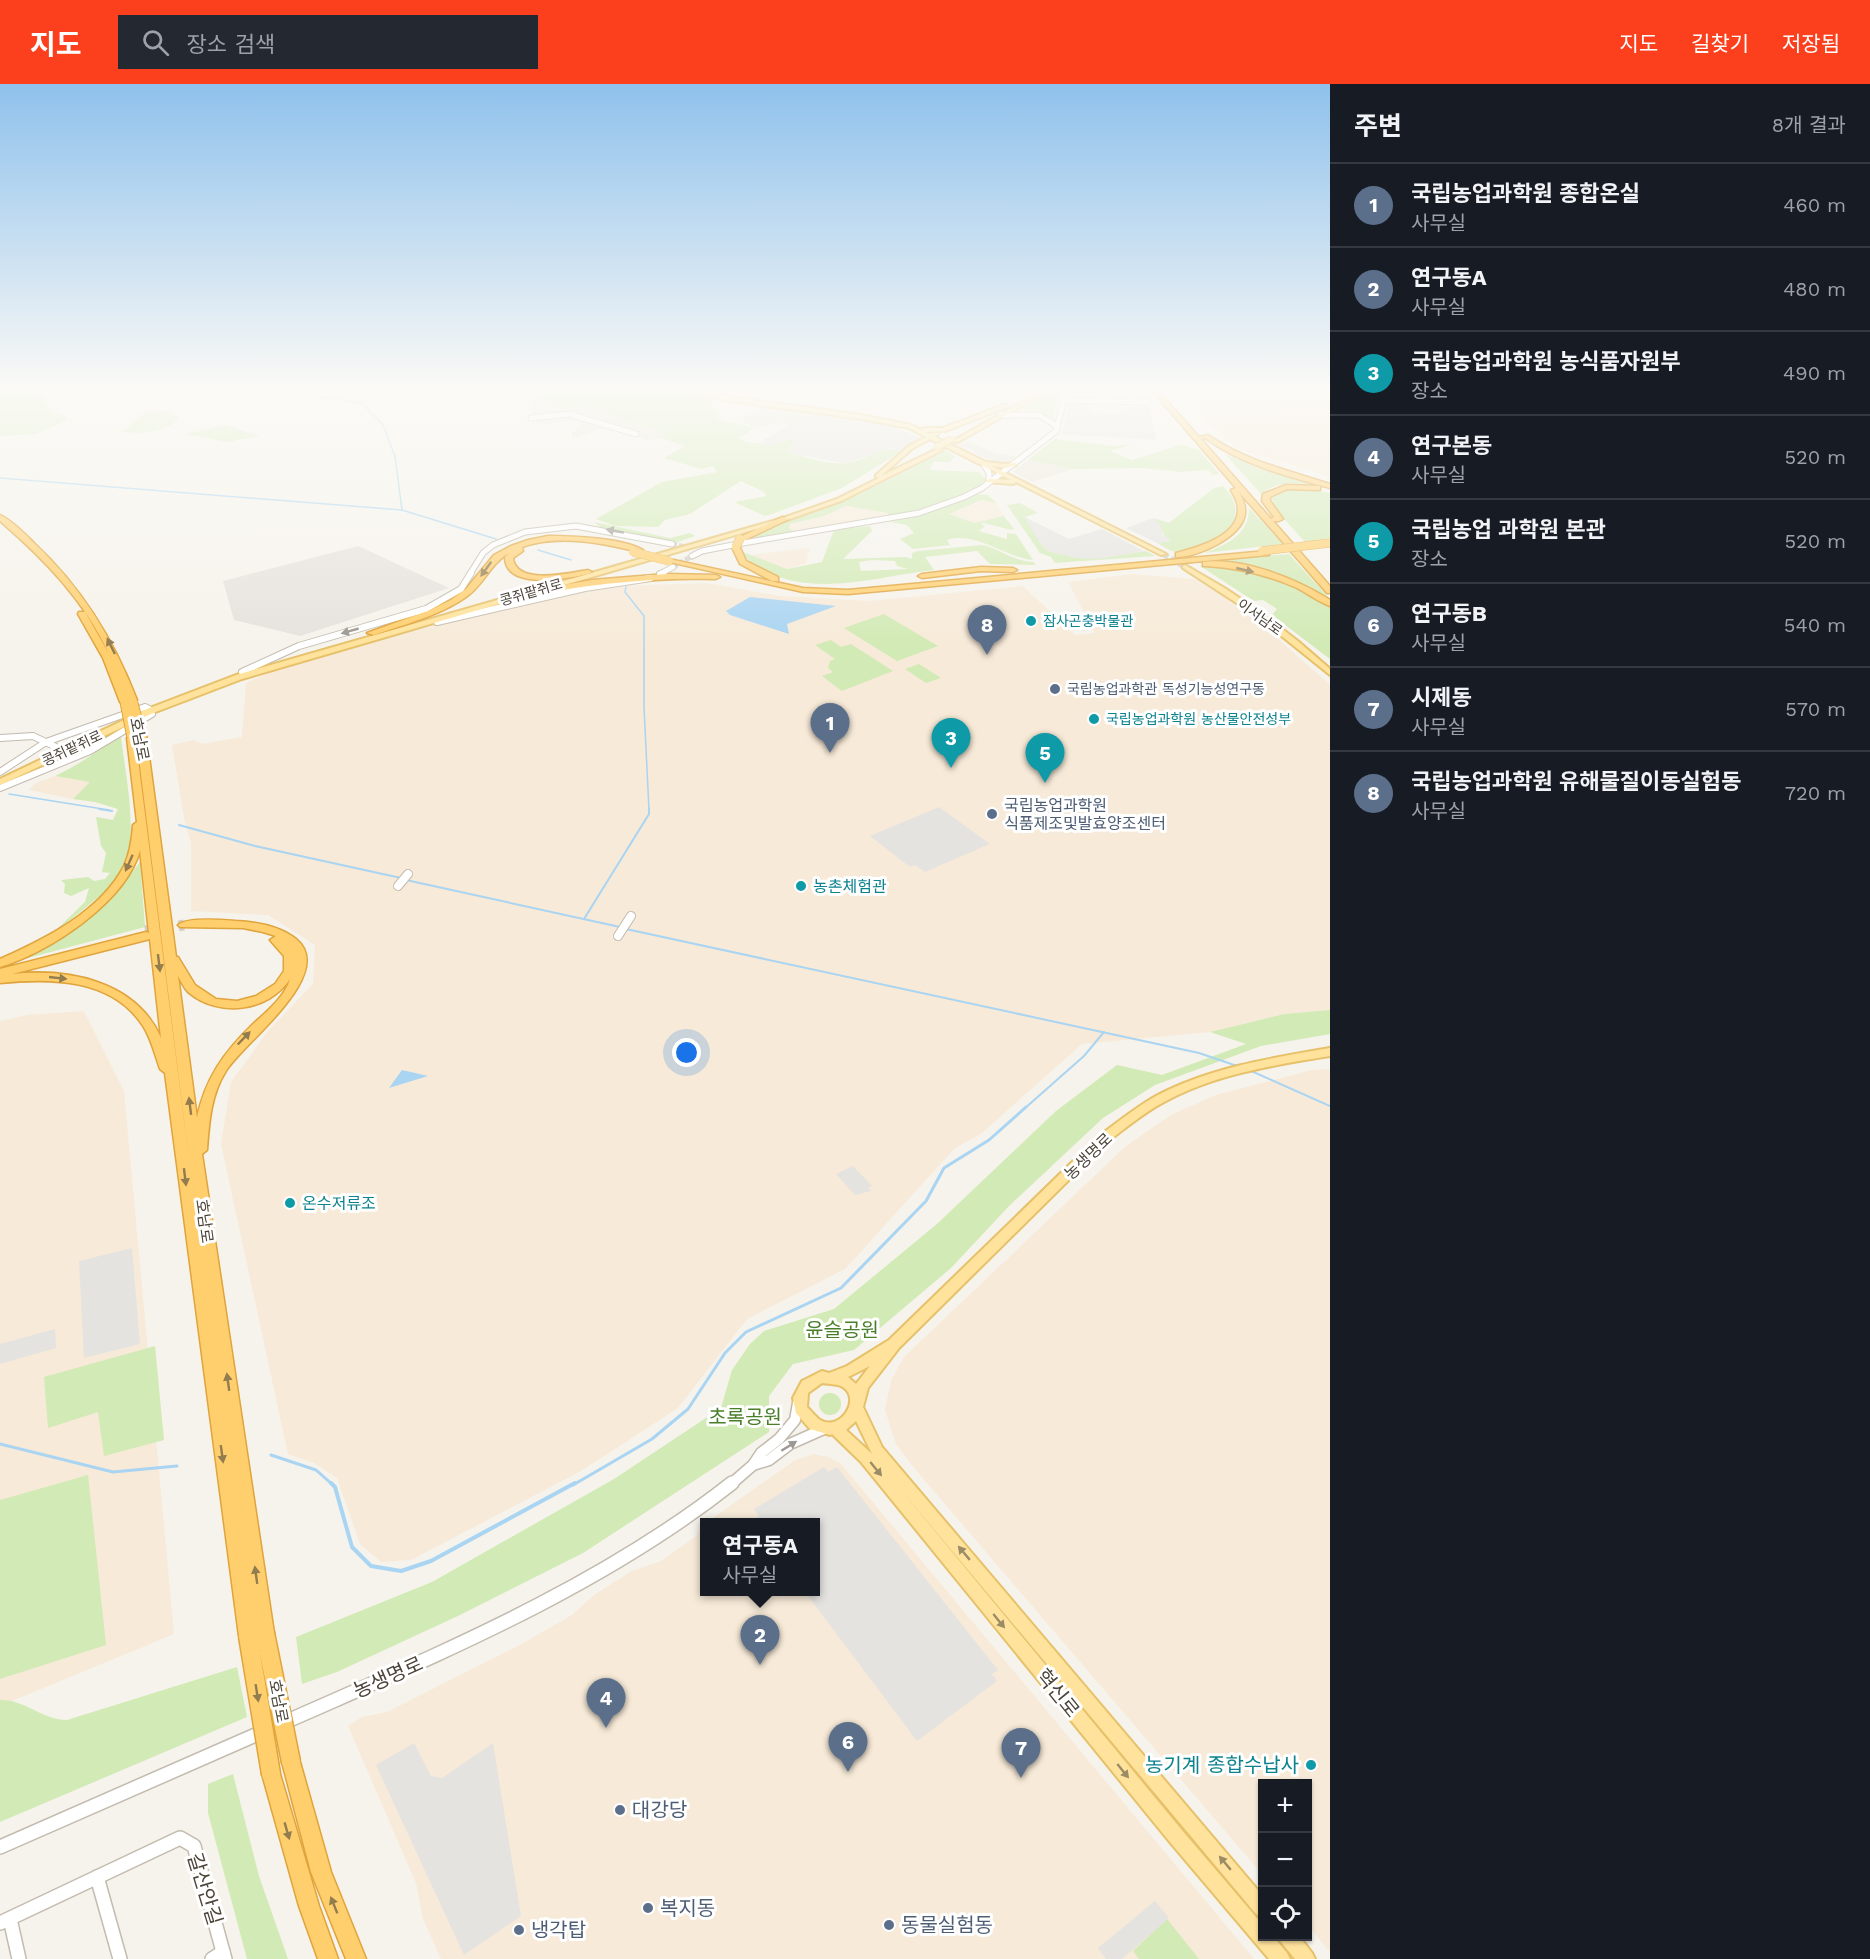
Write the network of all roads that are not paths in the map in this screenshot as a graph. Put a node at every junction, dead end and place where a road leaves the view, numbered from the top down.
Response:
1 (1000, 473) edge
2 (880, 474) edge
3 (883, 474) edge
4 (890, 474) edge
5 (989, 474) edge
6 (1001, 474) edge
7 (1227, 474) edge
8 (1234, 474) edge
9 (1288, 474) edge
10 (877, 476) junction
11 (989, 482) junction
12 (1019, 483) junction
13 (1236, 485) junction
14 (1330, 486) edge
15 (1330, 491) edge
16 (0, 517) edge
17 (785, 519) junction
18 (1275, 519) junction
19 (0, 525) edge
20 (672, 544) tunnel mouth
21 (1330, 544) edge
22 (691, 548) tunnel mouth
23 (636, 551) junction
24 (702, 551) junction
25 (1264, 552) junction
26 (692, 556) tunnel mouth
27 (1159, 557) junction
28 (672, 562) junction
29 (1145, 564) junction
30 (1185, 567) tunnel mouth
31 (588, 572) junction
32 (1017, 572) junction
33 (660, 574) dead end
34 (651, 578) dead end
35 (1330, 580) edge
36 (910, 582) junction
37 (807, 588) junction
38 (1330, 591) edge
39 (519, 596) junction
40 (1330, 604) edge
41 (370, 633) junction
42 (352, 642) junction
43 (242, 672) junction
44 (1330, 672) edge
45 (128, 701) junction
46 (149, 710) junction
47 (136, 736) junction
48 (0, 738) edge
49 (46, 742) junction
50 (56, 747) dead end
51 (67, 754) dead end
52 (75, 758) junction
53 (0, 772) edge
54 (0, 778) edge
55 (0, 782) edge
56 (0, 788) edge
57 (141, 806) junction
58 (408, 873) dead end
59 (398, 886) dead end
60 (631, 916) dead end
61 (618, 936) dead end
62 (169, 947) junction
63 (0, 963) edge
64 (0, 969) edge
65 (0, 974) edge
66 (0, 979) edge
67 (1330, 1052) edge
68 (174, 1096) junction
69 (200, 1190) junction
70 (894, 1344) junction
71 (832, 1377) junction
72 (799, 1401) junction
73 (858, 1406) junction
74 (831, 1428) junction
75 (753, 1466) junction
76 (256, 1634) junction
77 (0, 1847) edge
78 (98, 1877) junction
79 (1258, 1902) edge
80 (5, 1921) edge
81 (1291, 1941) edge
82 (220, 1957) edge
83 (20, 1959) edge
84 (120, 1959) edge
85 (328, 1959) edge
86 (356, 1959) edge
87 (1281, 1959) edge
88 (1306, 1959) edge

1 - 11 street
2 - 10 main road
3 - 10 main road, 콩쥐팥쥐로
4 - 17 main road, 콩쥐팥쥐로
5 - 11 street
6 - 12 main road
7 - 13 highway
8 - 18 highway
9 - 14 highway
10 - 31 main road, 콩쥐팥쥐로
11 - 12 main road
11 - 24 street
12 - 27 main road
13 - 27 highway
13 - 38 highway
15 - 18 highway
45 -> 16 highway, 호남로
17 - 37 highway
17 - 39 main road, 콩쥐팥쥐로
18 - 35 highway
19 - 45 highway, 호남로
20 -> 43 street
21 - 25 highway, bridge
22 - 24 street
23 - 28 highway, bridge
23 - 31 highway
23 -> 41 highway
24 - 26 street
25 - 27 highway
25 - 29 highway
27 - 32 highway
28 - 33 street
28 - 37 highway
29 - 37 highway
29 -> 40 highway
30 - 44 main road, 이서남로
31 - 41 main road, 콩쥐팥쥐로
32 - 36 highway
32 - 36 highway
34 - 42 street
36 - 37 highway
37 - 39 highway
39 - 42 main road, 콩쥐팥쥐로
41 - 43 main road, 콩쥐팥쥐로
42 - 46 main road, 콩쥐팥쥐로
43 - 46 main road, 콩쥐팥쥐로
45 - 47 highway, 호남로, bridge
46 - 49 street
46 - 52 street
46 - 54 main road, 콩쥐팥쥐로
46 - 55 main road, 콩쥐팥쥐로
47 - 57 highway, 호남로
47 - 62 highway, 호남로
48 - 49 street
49 - 50 street
49 - 53 street
51 - 52 street
52 - 56 street
57 -> 63 highway
57 -> 68 highway, 호남로
58 - 59 street
60 - 61 street
69 -> 62 highway, 호남로
69 -> 62 highway
64 - 65 highway
66 -> 68 highway
67 - 70 main road, 농생명로
68 -> 76 highway, 호남로
76 -> 69 highway, 호남로
70 - 71 main road, 농생명로
70 - 73 main road, 농생명로
71 - 72 main road, 농생명로
71 - 73 main road
72 - 74 main road
72 - 75 street, 농생명로
73 - 74 main road, 농생명로
79 -> 73 main road, 혁신로
75 -> 74 street, 농생명로
74 -> 87 main road, 혁신로
75 - 77 street, 농생명로
76 -> 85 highway, 호남로, bridge
86 -> 76 highway, 호남로, bridge
78 - 80 street, 갈산안길
78 - 82 street, 갈산안길
78 - 84 street
80 - 83 street, 갈산안길
81 - 88 main road

